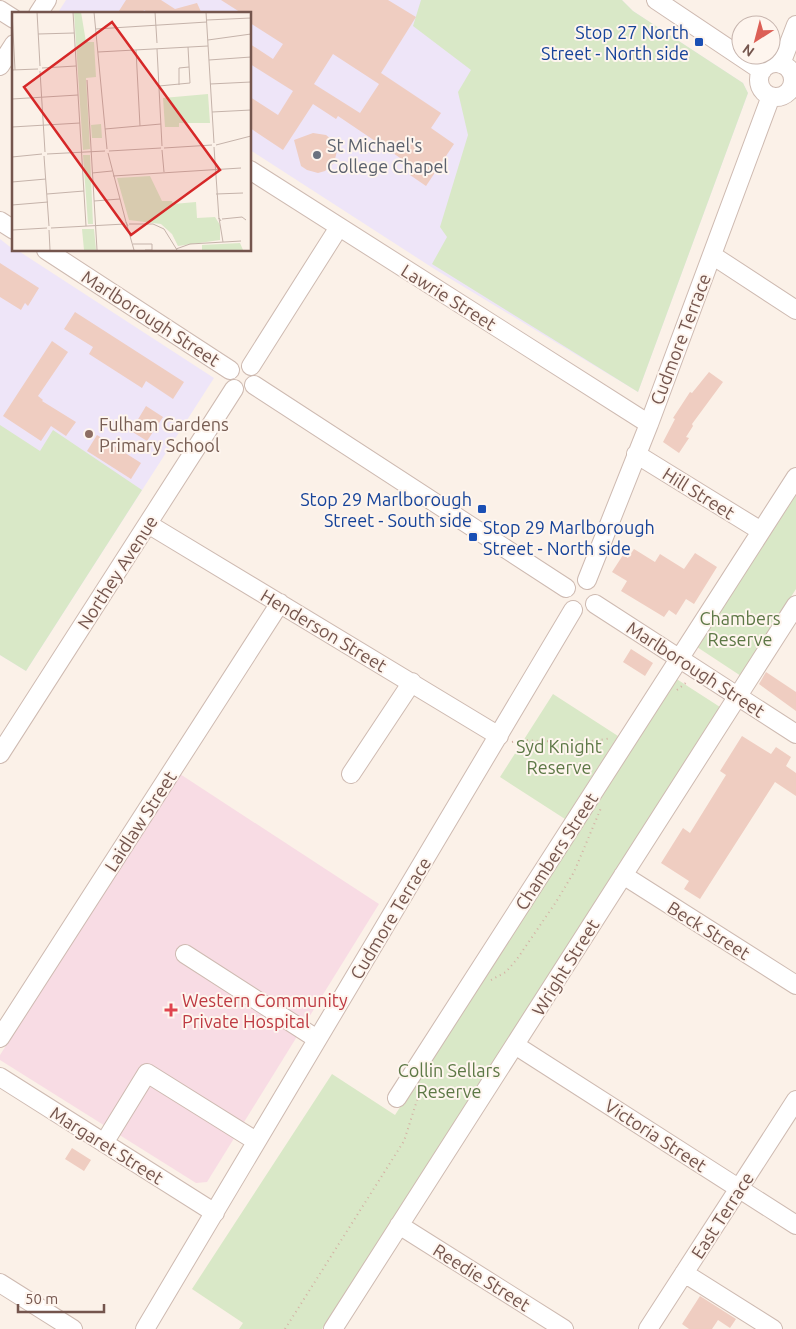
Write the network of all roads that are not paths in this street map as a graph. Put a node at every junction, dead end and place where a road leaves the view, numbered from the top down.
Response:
1 (47, 0) edge
2 (656, 0) edge
3 (0, 10) edge
4 (39, 12) edge
5 (12, 18) edge
6 (796, 25) edge
7 (12, 47) edge
8 (781, 64) joint
9 (771, 65) edge
10 (0, 66) edge
11 (762, 71) junction
12 (793, 91) edge
13 (771, 96) junction
14 (251, 171) edge
15 (0, 221) edge
16 (339, 227) junction
17 (12, 229) edge
18 (48, 251) edge
19 (712, 255) junction
20 (796, 310) edge
21 (251, 366) junction
22 (230, 370) junction
23 (254, 385) junction
24 (234, 389) junction
25 (649, 424) junction
26 (636, 454) junction
27 (796, 477) edge
28 (148, 524) junction
29 (761, 531) junction
30 (587, 580) junction
31 (566, 588) junction
32 (280, 604) junction
33 (595, 604) junction
34 (796, 605) edge
35 (573, 610) junction
36 (679, 659) junction
37 (412, 682) junction
38 (737, 696) junction
39 (796, 734) edge
40 (499, 736) junction
41 (0, 754) edge
42 (351, 774) dead end
43 (623, 875) junction
44 (185, 954) dead end
45 (796, 985) edge
46 (0, 1038) edge
47 (317, 1039) junction
48 (515, 1045) junction
49 (0, 1077) edge
50 (397, 1098) dead end
51 (796, 1101) edge
52 (256, 1141) junction
53 (104, 1143) junction
54 (739, 1188) junction
55 (215, 1213) junction
56 (796, 1225) edge
57 (399, 1226) junction
58 (684, 1273) junction
59 (0, 1282) edge
60 (73, 1329) edge
61 (145, 1329) edge
62 (333, 1329) edge
63 (564, 1329) edge
64 (648, 1329) edge
65 (773, 1329) edge

1 - 4 street
2 - 11 street
3 - 5 street
6 - 8 street
7 - 10 street
8 - 12 street
9 - 11 street
11 - 13 street
12 - 13 street
13 - 19 street, Cudmore Terrace
14 - 16 street, Lawrie Street
15 - 17 street
16 - 21 street
16 - 25 street, Lawrie Street
18 - 22 street, Marlborough Street
19 - 20 street
19 - 25 street, Cudmore Terrace
21 - 22 street
21 - 23 street
22 - 24 street
23 - 24 street
23 - 31 street
24 - 28 street, Northey Avenue
25 - 26 street, Cudmore Terrace
26 - 29 street, Hill Street
26 - 30 street, Cudmore Terrace
27 - 29 street, Chambers Street
28 - 32 street, Henderson Street
28 - 41 street, Northey Avenue
29 - 36 street, Chambers Street
30 - 31 street
30 - 33 street
31 - 35 street
32 - 37 street, Henderson Street
32 - 46 street, Laidlaw Street
33 - 35 street
33 - 36 street, Marlborough Street
34 - 38 street, Wright Street
35 - 40 street, Cudmore Terrace
36 - 38 street, Marlborough Street
36 - 50 street, Chambers Street
37 - 40 street, Henderson Street
37 - 42 street
38 - 39 street, Marlborough Street
38 - 43 street, Wright Street
40 - 47 street, Cudmore Terrace
43 - 45 street, Beck Street
43 - 48 street, Wright Street
44 - 47 street
47 - 52 street, Cudmore Terrace
48 - 54 street, Victoria Street
48 - 57 street, Wright Street
49 - 53 street, Margaret Street
51 - 54 street, East Terrace
52 - 53 street
52 - 55 street, Cudmore Terrace
53 - 55 street, Margaret Street
54 - 56 street, Victoria Street
54 - 58 street, East Terrace
55 - 61 street, Cudmore Terrace
57 - 62 street, Wright Street
57 - 63 street, Reedie Street
58 - 64 street, East Terrace
58 - 65 street
59 - 60 street

